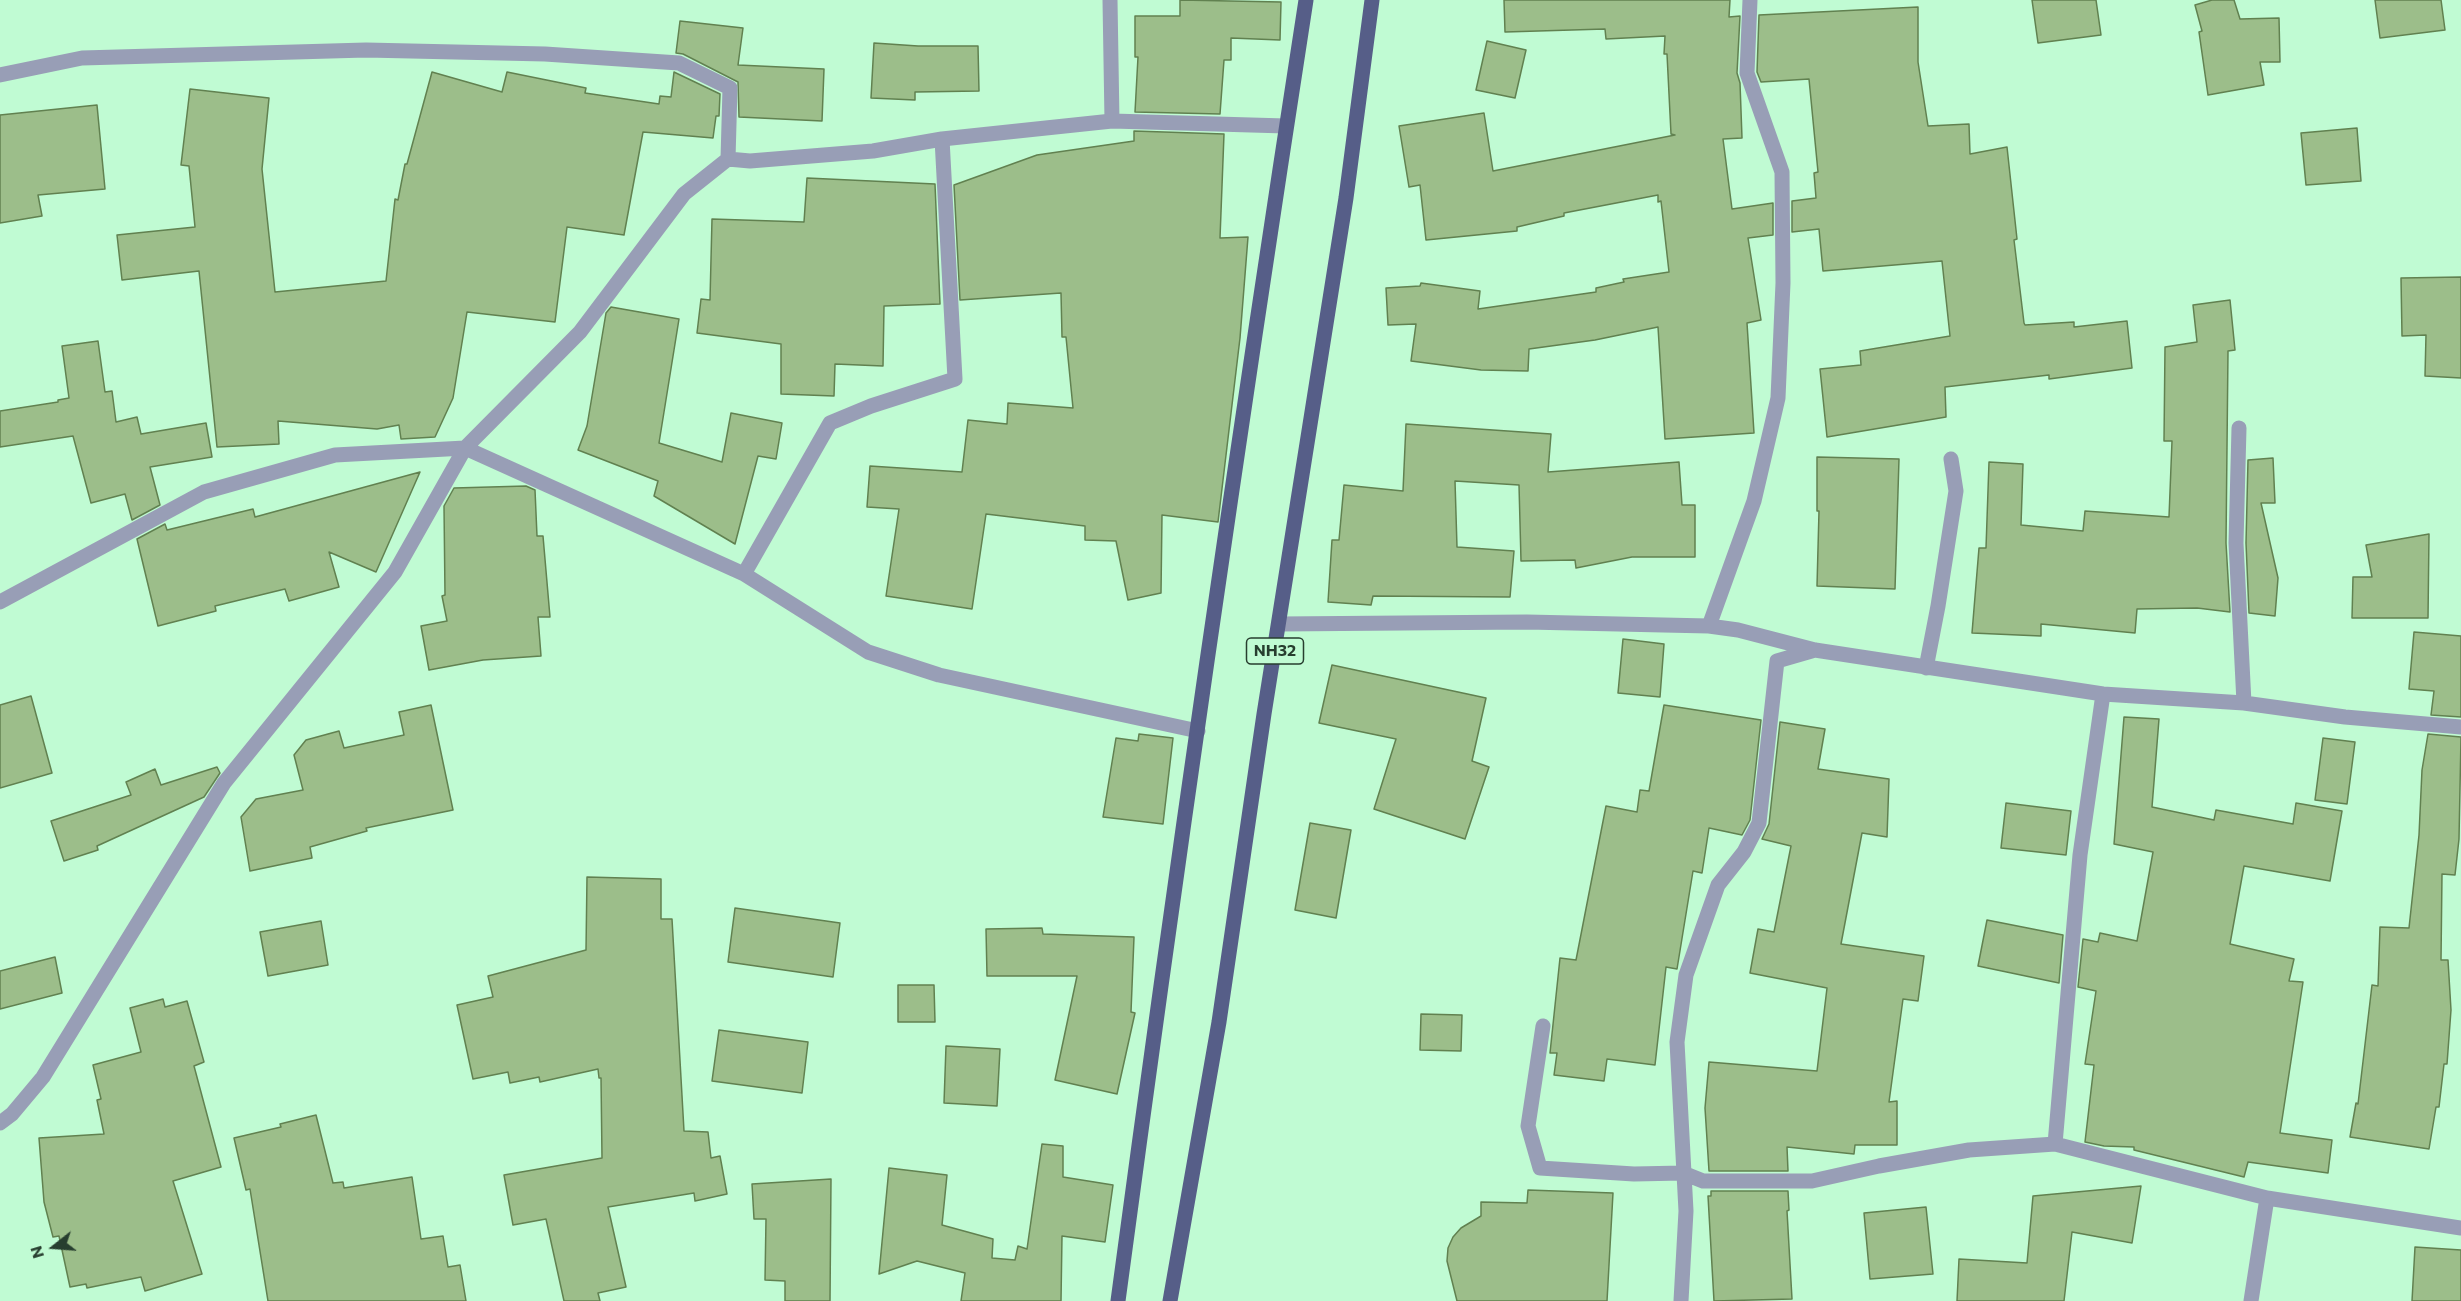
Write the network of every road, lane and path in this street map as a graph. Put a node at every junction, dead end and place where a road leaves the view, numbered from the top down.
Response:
1 (1110, 0) edge
2 (1306, 0) edge
3 (1372, 0) edge
4 (1750, 0) edge
5 (0, 75) edge
6 (1112, 121) junction
7 (1286, 126) junction
8 (942, 139) junction
9 (728, 159) junction
10 (2239, 428) dead end
11 (465, 448) junction
12 (1951, 459) dead end
13 (744, 574) junction
14 (0, 602) edge
15 (1280, 624) junction
16 (1709, 626) junction
17 (1815, 650) junction
18 (1926, 668) junction
19 (2103, 694) junction
20 (2244, 703) junction
21 (2461, 726) edge
22 (1197, 731) junction
23 (1543, 1026) dead end
24 (0, 1123) edge
25 (2055, 1144) junction
26 (1683, 1173) junction
27 (2267, 1198) junction
28 (2461, 1228) edge
29 (1118, 1301) edge
30 (1170, 1301) edge
31 (1681, 1301) edge
32 (2251, 1301) edge

1 - 6 street
2 - 7 main road
3 - 15 main road, NH32
4 - 16 street
5 - 9 street
6 - 7 street
6 - 8 street
7 - 22 main road
8 - 9 street
8 - 13 street
9 - 11 street
10 - 20 street
11 - 13 street
11 - 14 street
11 - 24 street
12 - 18 street
13 - 22 street
15 - 16 street
15 - 30 main road, NH32
16 - 17 street
17 - 18 street
17 - 26 street
18 - 19 street
19 - 20 street
19 - 25 street
20 - 21 street
22 - 29 main road
23 - 26 street
25 - 26 street
25 - 27 street
26 - 31 street
27 - 28 street
27 - 32 street

